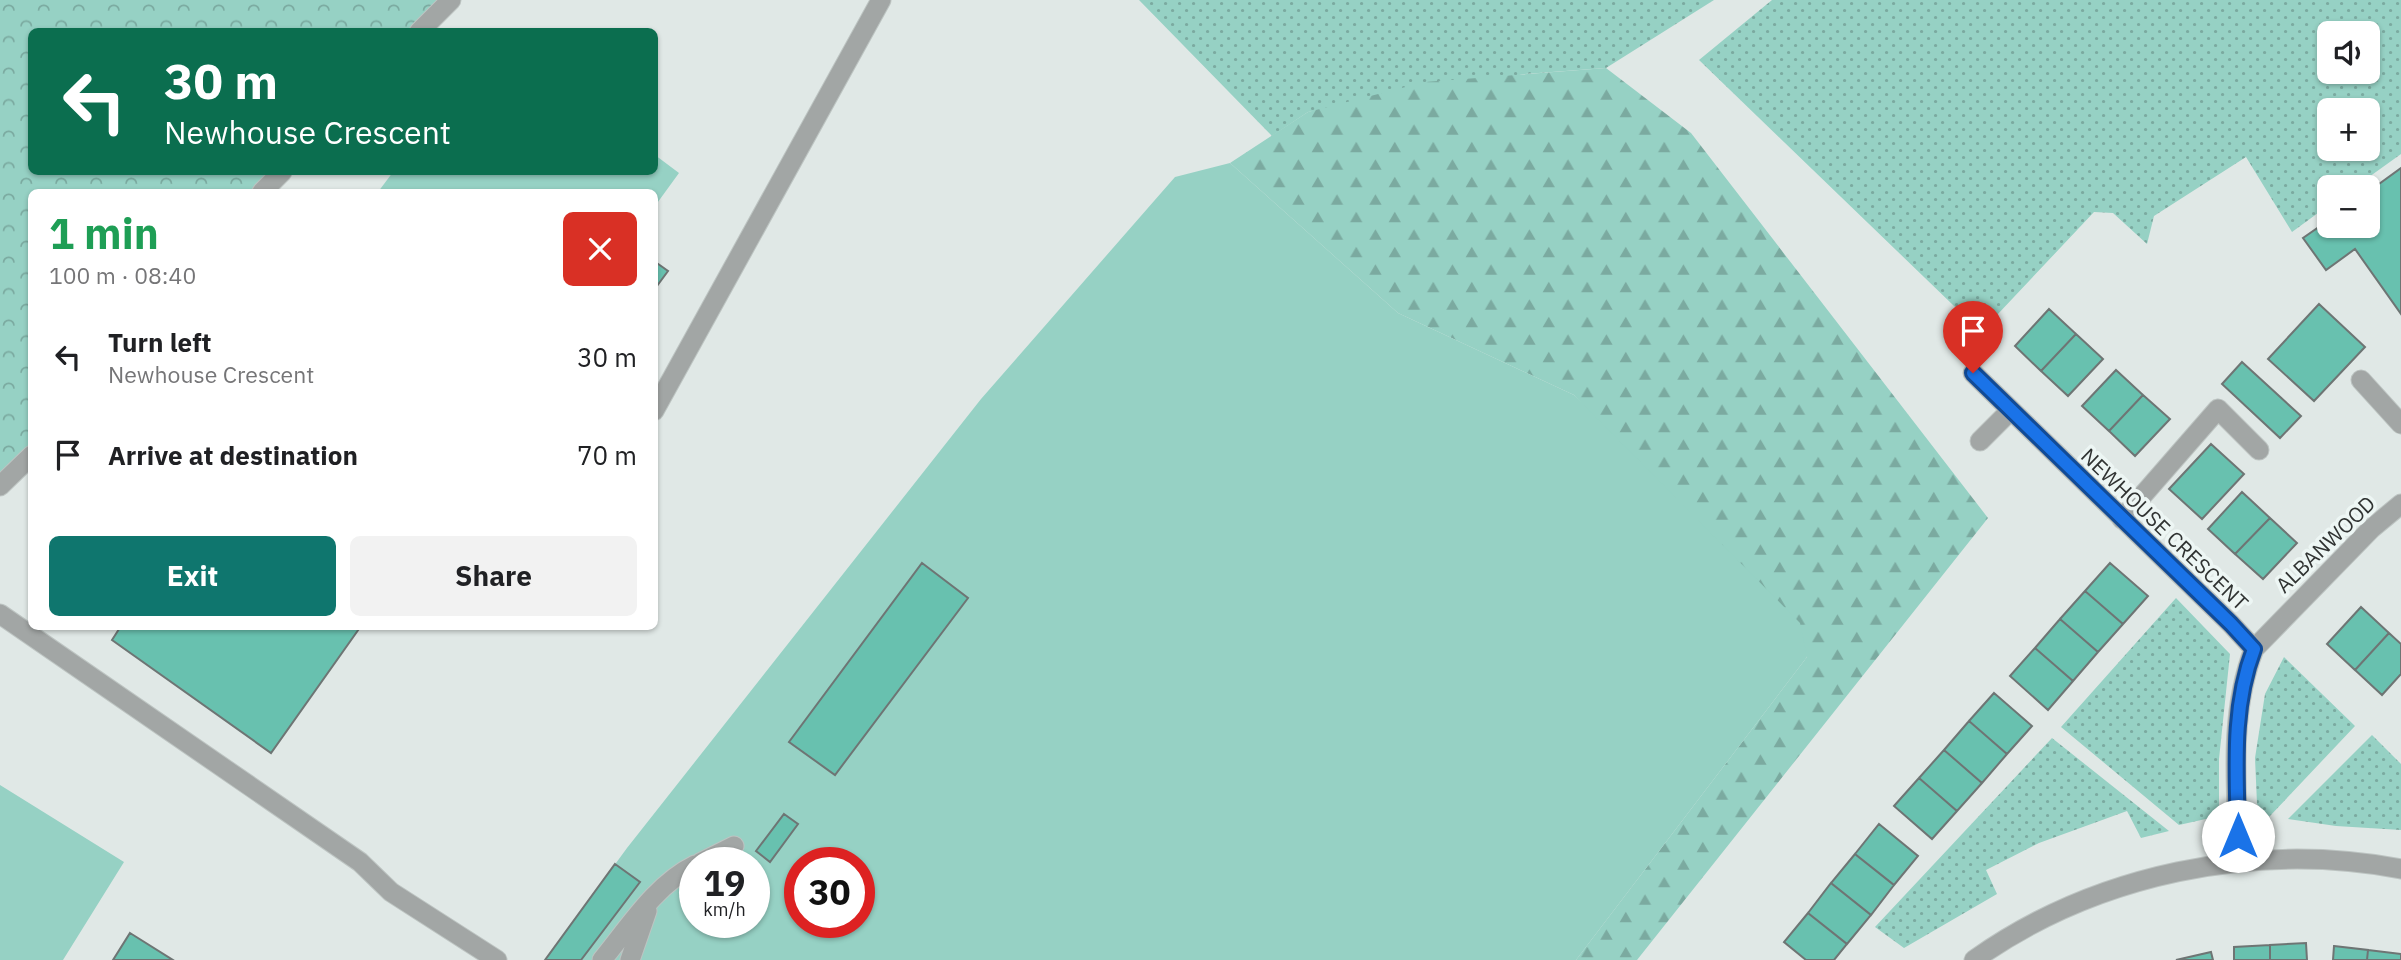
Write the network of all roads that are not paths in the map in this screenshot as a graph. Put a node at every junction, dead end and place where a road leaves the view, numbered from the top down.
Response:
1 (451, 0) edge
2 (881, 0) edge
3 (423, 28) edge
4 (279, 175) edge
5 (265, 189) edge
6 (1973, 373) dead end
7 (2361, 380) dead end
8 (658, 404) edge
9 (2011, 410) junction
10 (2401, 424) edge
11 (1980, 441) dead end
12 (2259, 450) dead end
13 (28, 459) edge
14 (0, 486) edge
15 (2401, 504) edge
16 (2122, 519) junction
17 (0, 614) edge
18 (2254, 649) junction
19 (2239, 861) junction
20 (2401, 869) edge
21 (679, 876) edge
22 (651, 899) junction
23 (497, 960) edge
24 (602, 960) edge
25 (630, 960) edge
26 (1974, 960) edge

1 - 3 street
2 - 8 street
4 - 5 street
6 - 9 street, NEWHOUSE CRESCENT
7 - 10 street
9 - 11 street
9 - 16 street, NEWHOUSE CRESCENT
12 - 16 street
13 - 14 street
15 - 18 street, ALBANWOOD
16 - 18 street, NEWHOUSE CRESCENT
17 - 23 street
18 - 19 street
19 - 20 street
19 - 26 street
21 - 22 street
22 - 24 street
22 - 25 street

